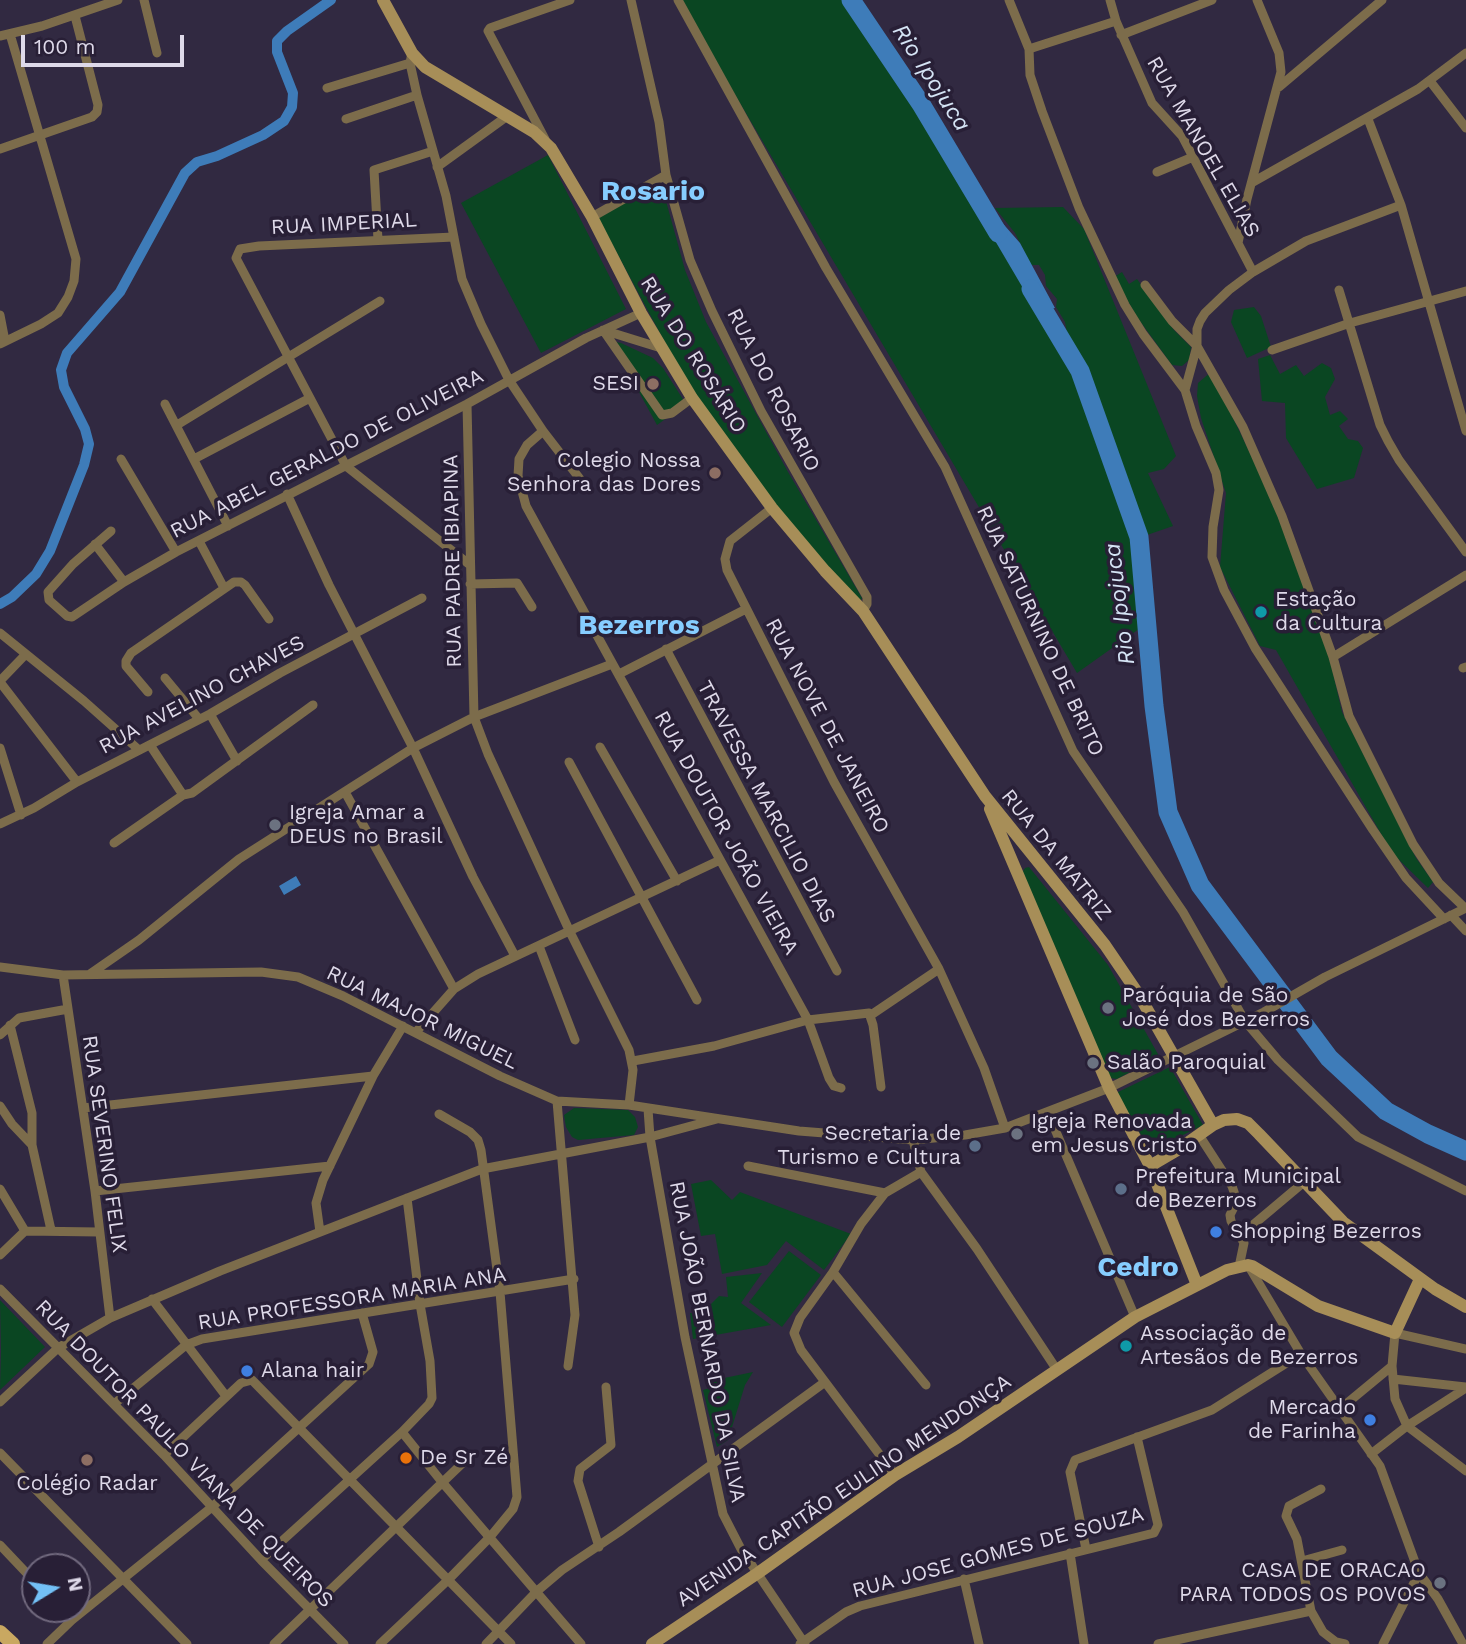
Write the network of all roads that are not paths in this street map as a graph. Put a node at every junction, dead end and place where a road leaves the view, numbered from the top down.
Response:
1 (118, 0) edge
2 (144, 0) edge
3 (383, 0) edge
4 (570, 0) edge
5 (631, 0) edge
6 (678, 0) edge
7 (1009, 0) edge
8 (1110, 0) edge
9 (1212, 0) edge
10 (1257, 0) edge
11 (1382, 0) edge
12 (75, 16) junction
13 (1116, 21) junction
14 (5, 35) edge
15 (1121, 35) junction
16 (1029, 49) junction
17 (158, 53) dead end
18 (1466, 53) edge
19 (411, 58) junction
20 (1430, 81) junction
21 (1279, 87) junction
22 (327, 88) dead end
23 (417, 94) junction
24 (506, 117) junction
25 (346, 119) dead end
26 (1368, 119) junction
27 (1466, 128) edge
28 (39, 135) junction
29 (546, 141) junction
30 (0, 149) edge
31 (433, 152) junction
32 (1193, 158) junction
33 (437, 167) junction
34 (1157, 172) dead end
35 (666, 175) junction
36 (1253, 182) junction
37 (1401, 205) junction
38 (592, 217) junction
39 (454, 237) junction
40 (378, 240) junction
41 (1238, 243) junction
42 (1253, 272) junction
43 (1145, 285) dead end
44 (1339, 290) dead end
45 (1466, 291) edge
46 (380, 301) dead end
47 (1429, 302) junction
48 (641, 313) junction
49 (0, 315) edge
50 (1350, 323) junction
51 (603, 330) junction
52 (3, 342) edge
53 (1197, 346) junction
54 (661, 348) junction
55 (1272, 350) dead end
56 (289, 355) junction
57 (509, 380) junction
58 (1185, 390) junction
59 (310, 398) junction
60 (692, 398) junction
61 (166, 404) dead end
62 (467, 404) junction
63 (177, 425) junction
64 (543, 431) junction
65 (1466, 431) edge
66 (121, 459) dead end
67 (194, 459) junction
68 (346, 466) junction
69 (580, 479) dead end
70 (288, 494) junction
71 (772, 508) junction
72 (228, 526) junction
73 (111, 531) dead end
74 (199, 541) junction
75 (95, 544) junction
76 (176, 552) junction
77 (1466, 552) edge
78 (470, 565) junction
79 (1466, 575) edge
80 (124, 582) junction
81 (470, 584) junction
82 (224, 588) junction
83 (422, 598) dead end
84 (532, 607) dead end
85 (746, 609) junction
86 (863, 611) junction
87 (269, 619) dead end
88 (0, 633) edge
89 (354, 634) junction
90 (666, 649) junction
91 (25, 655) junction
92 (1333, 657) junction
93 (612, 664) junction
94 (619, 674) junction
95 (165, 678) dead end
96 (0, 681) edge
97 (148, 692) dead end
98 (313, 705) dead end
99 (210, 714) junction
100 (474, 717) junction
101 (199, 719) junction
102 (150, 744) junction
103 (600, 747) dead end
104 (0, 748) edge
105 (413, 748) junction
106 (139, 750) junction
107 (237, 761) junction
108 (569, 762) dead end
109 (77, 782) junction
110 (5, 783) edge
111 (345, 792) junction
112 (183, 795) junction
113 (985, 796) junction
114 (21, 815) junction
115 (0, 824) edge
116 (114, 843) dead end
117 (720, 860) junction
118 (677, 881) junction
119 (642, 898) junction
120 (1465, 908) edge
121 (1447, 917) junction
122 (1466, 931) edge
123 (570, 932) junction
124 (540, 946) junction
125 (515, 956) junction
126 (0, 967) edge
127 (939, 969) junction
128 (837, 971) dead end
129 (63, 975) junction
130 (89, 975) junction
131 (454, 989) junction
132 (696, 1000) dead end
133 (68, 1009) junction
134 (871, 1015) junction
135 (808, 1020) junction
136 (1245, 1021) junction
137 (10, 1025) junction
138 (403, 1026) junction
139 (416, 1032) junction
140 (0, 1035) edge
141 (575, 1040) dead end
142 (1174, 1057) junction
143 (633, 1061) junction
144 (373, 1076) junction
145 (881, 1087) dead end
146 (841, 1088) dead end
147 (1108, 1088) junction
148 (557, 1101) junction
149 (629, 1105) junction
150 (0, 1106) edge
151 (83, 1108) junction
152 (648, 1108) junction
153 (1048, 1113) junction
154 (439, 1114) dead end
155 (722, 1118) junction
156 (1213, 1125) junction
157 (1005, 1128) junction
158 (1199, 1135) junction
159 (650, 1137) junction
160 (914, 1140) junction
161 (32, 1145) junction
162 (560, 1153) junction
163 (330, 1166) junction
164 (748, 1166) dead end
165 (1150, 1166) junction
166 (482, 1168) junction
167 (921, 1172) junction
168 (1304, 1182) junction
169 (0, 1189) edge
170 (94, 1191) junction
171 (1466, 1191) edge
172 (885, 1193) junction
173 (407, 1198) junction
174 (51, 1230) junction
175 (25, 1231) junction
176 (99, 1232) junction
177 (320, 1232) junction
178 (1241, 1235) junction
179 (0, 1255) edge
180 (1243, 1266) junction
181 (833, 1272) junction
182 (574, 1279) junction
183 (1420, 1279) junction
184 (1197, 1285) junction
185 (0, 1289) edge
186 (500, 1292) junction
187 (152, 1299) junction
188 (420, 1304) junction
189 (1466, 1307) edge
190 (362, 1313) junction
191 (1135, 1317) junction
192 (110, 1318) junction
193 (1395, 1333) junction
194 (187, 1345) junction
195 (58, 1348) junction
196 (1466, 1349) edge
197 (1301, 1354) junction
198 (568, 1366) dead end
199 (1392, 1366) junction
200 (1057, 1370) junction
201 (1393, 1379) junction
202 (825, 1382) junction
203 (926, 1385) dead end
204 (606, 1387) dead end
205 (1466, 1388) edge
206 (226, 1396) junction
207 (0, 1402) edge
208 (114, 1404) junction
209 (1340, 1409) junction
210 (1407, 1426) junction
211 (300, 1429) junction
212 (402, 1432) junction
213 (1137, 1437) junction
214 (0, 1453) edge
215 (1371, 1454) junction
216 (164, 1455) junction
217 (471, 1455) dead end
218 (711, 1465) junction
219 (1466, 1471) edge
220 (895, 1475) junction
221 (350, 1481) junction
222 (442, 1482) junction
223 (1321, 1489) dead end
224 (212, 1507) junction
225 (396, 1526) junction
226 (490, 1537) junction
227 (0, 1545) edge
228 (598, 1546) junction
229 (1086, 1549) junction
230 (1342, 1550) dead end
231 (1070, 1553) junction
232 (261, 1560) junction
233 (1302, 1562) junction
234 (21, 1567) edge
235 (758, 1573) junction
236 (1419, 1573) junction
237 (122, 1579) junction
238 (964, 1579) junction
239 (448, 1580) junction
240 (536, 1592) junction
241 (91, 1604) edge
242 (310, 1610) junction
243 (1311, 1611) junction
244 (69, 1623) edge
245 (0, 1632) edge
246 (499, 1632) junction
247 (802, 1643) edge
248 (13, 1644) edge
249 (47, 1644) edge
250 (187, 1644) edge
251 (274, 1644) edge
252 (344, 1644) edge
253 (380, 1644) edge
254 (486, 1644) edge
255 (511, 1644) edge
256 (581, 1644) edge
257 (652, 1644) edge
258 (979, 1644) edge
259 (1084, 1644) edge
260 (1157, 1644) edge
261 (1345, 1644) edge
262 (1383, 1644) edge
263 (1463, 1644) edge

1 - 12 street
2 - 17 street
3 - 19 main road
4 - 29 street
5 - 35 street, RUA DO ROSARIO
6 - 136 street, RUA SATURNINO DE BRITO
7 - 16 street
8 - 13 street, RUA MANOEL ELIAS
9 - 15 street
10 - 21 street
11 - 21 street
12 - 14 street
12 - 28 street
13 - 15 street, RUA MANOEL ELIAS
13 - 16 street
14 - 28 street
15 - 32 street, RUA MANOEL ELIAS
16 - 58 street
18 - 20 street
19 - 22 street
19 - 23 street
19 - 24 main road
20 - 26 street
20 - 27 street
21 - 36 street
23 - 25 street
23 - 31 street
24 - 29 main road
24 - 33 street
26 - 36 street
26 - 37 street
28 - 30 street
28 - 52 street
29 - 38 main road, RUA DO ROSÁRIO
31 - 33 street
31 - 40 street
32 - 34 street
32 - 41 street, RUA MANOEL ELIAS
33 - 39 street
35 - 38 street
35 - 86 street, RUA DO ROSARIO
36 - 41 street
37 - 42 street
37 - 47 street
38 - 48 main road, RUA DO ROSÁRIO
39 - 40 street, RUA IMPERIAL
39 - 57 street
40 - 56 street, RUA IMPERIAL
41 - 42 street, RUA MANOEL ELIAS
42 - 53 street
43 - 53 street
44 - 50 street
45 - 47 street
46 - 56 street
47 - 50 street
47 - 65 street
48 - 51 street, RUA ABEL GERALDO DE OLIVEIRA
48 - 54 main road, RUA DO ROSÁRIO
49 - 52 street
50 - 55 street
50 - 77 street
51 - 54 street
51 - 57 street, RUA ABEL GERALDO DE OLIVEIRA
51 - 60 street
53 - 58 street
53 - 92 street
54 - 60 main road, RUA DO ROSÁRIO
56 - 59 street
56 - 63 street
57 - 62 street, RUA ABEL GERALDO DE OLIVEIRA
57 - 64 street
58 - 121 street
59 - 67 street
59 - 68 street
60 - 71 main road, RUA DO ROSÁRIO
61 - 63 street
62 - 68 street, RUA ABEL GERALDO DE OLIVEIRA
62 - 78 street, RUA PADRE IBIAPINA
63 - 67 street
64 - 69 street
64 - 93 street, RUA DOUTOR JOÃO VIEIRA
66 - 76 street
67 - 72 street
68 - 70 street, RUA ABEL GERALDO DE OLIVEIRA
68 - 78 street
70 - 72 street, RUA ABEL GERALDO DE OLIVEIRA
70 - 89 street
71 - 85 street, RUA NOVE DE JANEIRO
71 - 86 main road, RUA DO ROSÁRIO
72 - 74 street, RUA ABEL GERALDO DE OLIVEIRA
73 - 75 street
74 - 76 street, RUA ABEL GERALDO DE OLIVEIRA
74 - 82 street
75 - 80 street
75 - 80 street, RUA ABEL GERALDO DE OLIVEIRA
76 - 80 street, RUA ABEL GERALDO DE OLIVEIRA
78 - 81 street, RUA PADRE IBIAPINA
79 - 92 street
81 - 84 street
81 - 100 street, RUA PADRE IBIAPINA
82 - 87 street
82 - 97 street
83 - 89 street, RUA AVELINO CHAVES
85 - 90 street
85 - 127 street, RUA NOVE DE JANEIRO
86 - 113 main road, RUA DO ROSÁRIO
88 - 91 street
89 - 99 street, RUA AVELINO CHAVES
89 - 105 street
90 - 94 street
90 - 128 street, TRAVESSA MARCILIO DIAS
91 - 96 street
91 - 106 street
92 - 120 street
93 - 94 street, RUA DOUTOR JOÃO VIEIRA
93 - 100 street
94 - 117 street, RUA DOUTOR JOÃO VIEIRA
95 - 101 street
96 - 109 street
98 - 107 street
99 - 101 street, RUA AVELINO CHAVES
99 - 107 street
100 - 105 street
100 - 123 street
101 - 102 street, RUA AVELINO CHAVES
102 - 106 street, RUA AVELINO CHAVES
102 - 112 street
103 - 118 street
104 - 110 street
105 - 111 street
105 - 125 street
106 - 109 street, RUA AVELINO CHAVES
107 - 112 street
108 - 119 street
109 - 114 street, RUA AVELINO CHAVES
110 - 114 street
111 - 130 street
111 - 131 street
112 - 116 street
113 - 142 main road, RUA DA MATRIZ
113 - 147 main road, RUA DA MATRIZ
114 - 115 street, RUA AVELINO CHAVES
117 - 118 street
117 - 135 street, RUA DOUTOR JOÃO VIEIRA
118 - 119 street
119 - 123 street
119 - 132 street
120 - 121 street, RUA MAJOR MIGUEL
121 - 122 street
121 - 136 street, RUA MAJOR MIGUEL
123 - 124 street
123 - 143 street
124 - 125 street
124 - 141 street
125 - 131 street
126 - 129 street, RUA MAJOR MIGUEL
127 - 134 street
127 - 157 street, RUA NOVE DE JANEIRO
129 - 130 street, RUA MAJOR MIGUEL
129 - 133 street, RUA SEVERINO FELIX
130 - 138 street, RUA MAJOR MIGUEL
131 - 139 street
133 - 137 street
133 - 151 street, RUA SEVERINO FELIX
134 - 135 street
134 - 145 street
135 - 143 street
135 - 146 street, RUA DOUTOR JOÃO VIEIRA
136 - 142 street, RUA MAJOR MIGUEL
136 - 171 street, RUA SATURNINO DE BRITO
137 - 140 street
137 - 161 street
138 - 139 street, RUA MAJOR MIGUEL
138 - 144 street
139 - 148 street, RUA MAJOR MIGUEL
142 - 147 street, RUA MAJOR MIGUEL
142 - 156 main road, RUA DA MATRIZ
143 - 149 street
144 - 151 street
144 - 163 street
147 - 153 street, RUA MAJOR MIGUEL
147 - 165 main road, RUA DA MATRIZ
148 - 149 street, RUA MAJOR MIGUEL
148 - 162 street
149 - 152 street, RUA MAJOR MIGUEL
150 - 161 street
151 - 170 street, RUA SEVERINO FELIX
152 - 155 street, RUA MAJOR MIGUEL
152 - 159 street, RUA JOÃO BERNARDO DA SILVA
153 - 157 street, RUA MAJOR MIGUEL
153 - 191 street
154 - 166 street
155 - 159 street
155 - 160 street, RUA MAJOR MIGUEL
156 - 158 main road
156 - 168 main road
157 - 160 street, RUA MAJOR MIGUEL
158 - 165 main road
158 - 178 street
159 - 162 street
159 - 218 street, RUA JOÃO BERNARDO DA SILVA
160 - 167 street
161 - 174 street
162 - 166 street
162 - 182 street
163 - 170 street
163 - 177 street
164 - 172 street
165 - 184 main road, RUA DA MATRIZ
166 - 173 street
166 - 186 street
167 - 172 street
167 - 200 street
168 - 178 street
168 - 183 main road
169 - 175 street
170 - 176 street, RUA SEVERINO FELIX
172 - 181 street
173 - 177 street
173 - 188 street
174 - 175 street
174 - 176 street
175 - 179 street
176 - 192 street, RUA SEVERINO FELIX
177 - 187 street
178 - 180 street
180 - 184 main road, AVENIDA CAPITÃO EULINO MENDONÇA
180 - 193 main road
180 - 197 street
181 - 202 street
181 - 203 street
182 - 186 street, RUA PROFESSORA MARIA ANA
182 - 198 street
183 - 189 main road
183 - 193 main road
184 - 191 main road, AVENIDA CAPITÃO EULINO MENDONÇA
185 - 195 street, RUA DOUTOR PAULO VIANA DE QUEIROS
186 - 188 street, RUA PROFESSORA MARIA ANA
186 - 226 street
187 - 192 street
187 - 194 street
188 - 190 street, RUA PROFESSORA MARIA ANA
188 - 212 street
190 - 194 street, RUA PROFESSORA MARIA ANA
190 - 211 street
191 - 200 main road, AVENIDA CAPITÃO EULINO MENDONÇA
192 - 195 street
193 - 196 street
193 - 199 street
194 - 206 street
194 - 208 street, RUA PROFESSORA MARIA ANA
195 - 207 street
195 - 208 street, RUA DOUTOR PAULO VIANA DE QUEIROS
197 - 209 street
197 - 213 street
199 - 201 street
199 - 209 street
200 - 220 main road, AVENIDA CAPITÃO EULINO MENDONÇA
201 - 205 street
201 - 210 street
202 - 218 street
202 - 220 street
204 - 228 street
205 - 210 street
206 - 211 street
206 - 216 street
208 - 216 street, RUA DOUTOR PAULO VIANA DE QUEIROS
209 - 215 street
210 - 215 street
210 - 219 street
211 - 221 street
211 - 224 street
212 - 221 street
212 - 222 street
213 - 229 street
213 - 229 street, RUA JOSE GOMES DE SOUZA
214 - 237 street
215 - 236 street
216 - 224 street, RUA DOUTOR PAULO VIANA DE QUEIROS
217 - 222 street
218 - 228 street
218 - 235 street, RUA JOÃO BERNARDO DA SILVA
220 - 235 main road, AVENIDA CAPITÃO EULINO MENDONÇA
221 - 225 street
221 - 232 street
222 - 225 street
222 - 226 street
223 - 233 street
224 - 232 street, RUA DOUTOR PAULO VIANA DE QUEIROS
224 - 237 street
225 - 239 street
225 - 242 street
226 - 239 street
226 - 240 street
227 - 234 street
228 - 240 street
229 - 231 street, RUA JOSE GOMES DE SOUZA
230 - 233 street
231 - 238 street, RUA JOSE GOMES DE SOUZA
231 - 259 street
232 - 242 street, RUA DOUTOR PAULO VIANA DE QUEIROS
233 - 243 street
235 - 247 street, RUA JOÃO BERNARDO DA SILVA
235 - 257 main road, AVENIDA CAPITÃO EULINO MENDONÇA
236 - 262 street
236 - 263 street
237 - 241 street
237 - 250 street
238 - 247 street, RUA JOSE GOMES DE SOUZA
238 - 258 street
239 - 246 street
239 - 253 street
240 - 246 street
240 - 256 street
242 - 251 street
242 - 252 street, RUA DOUTOR PAULO VIANA DE QUEIROS
243 - 260 street
243 - 261 street
244 - 249 street
245 - 248 main road
246 - 254 street
246 - 255 street

